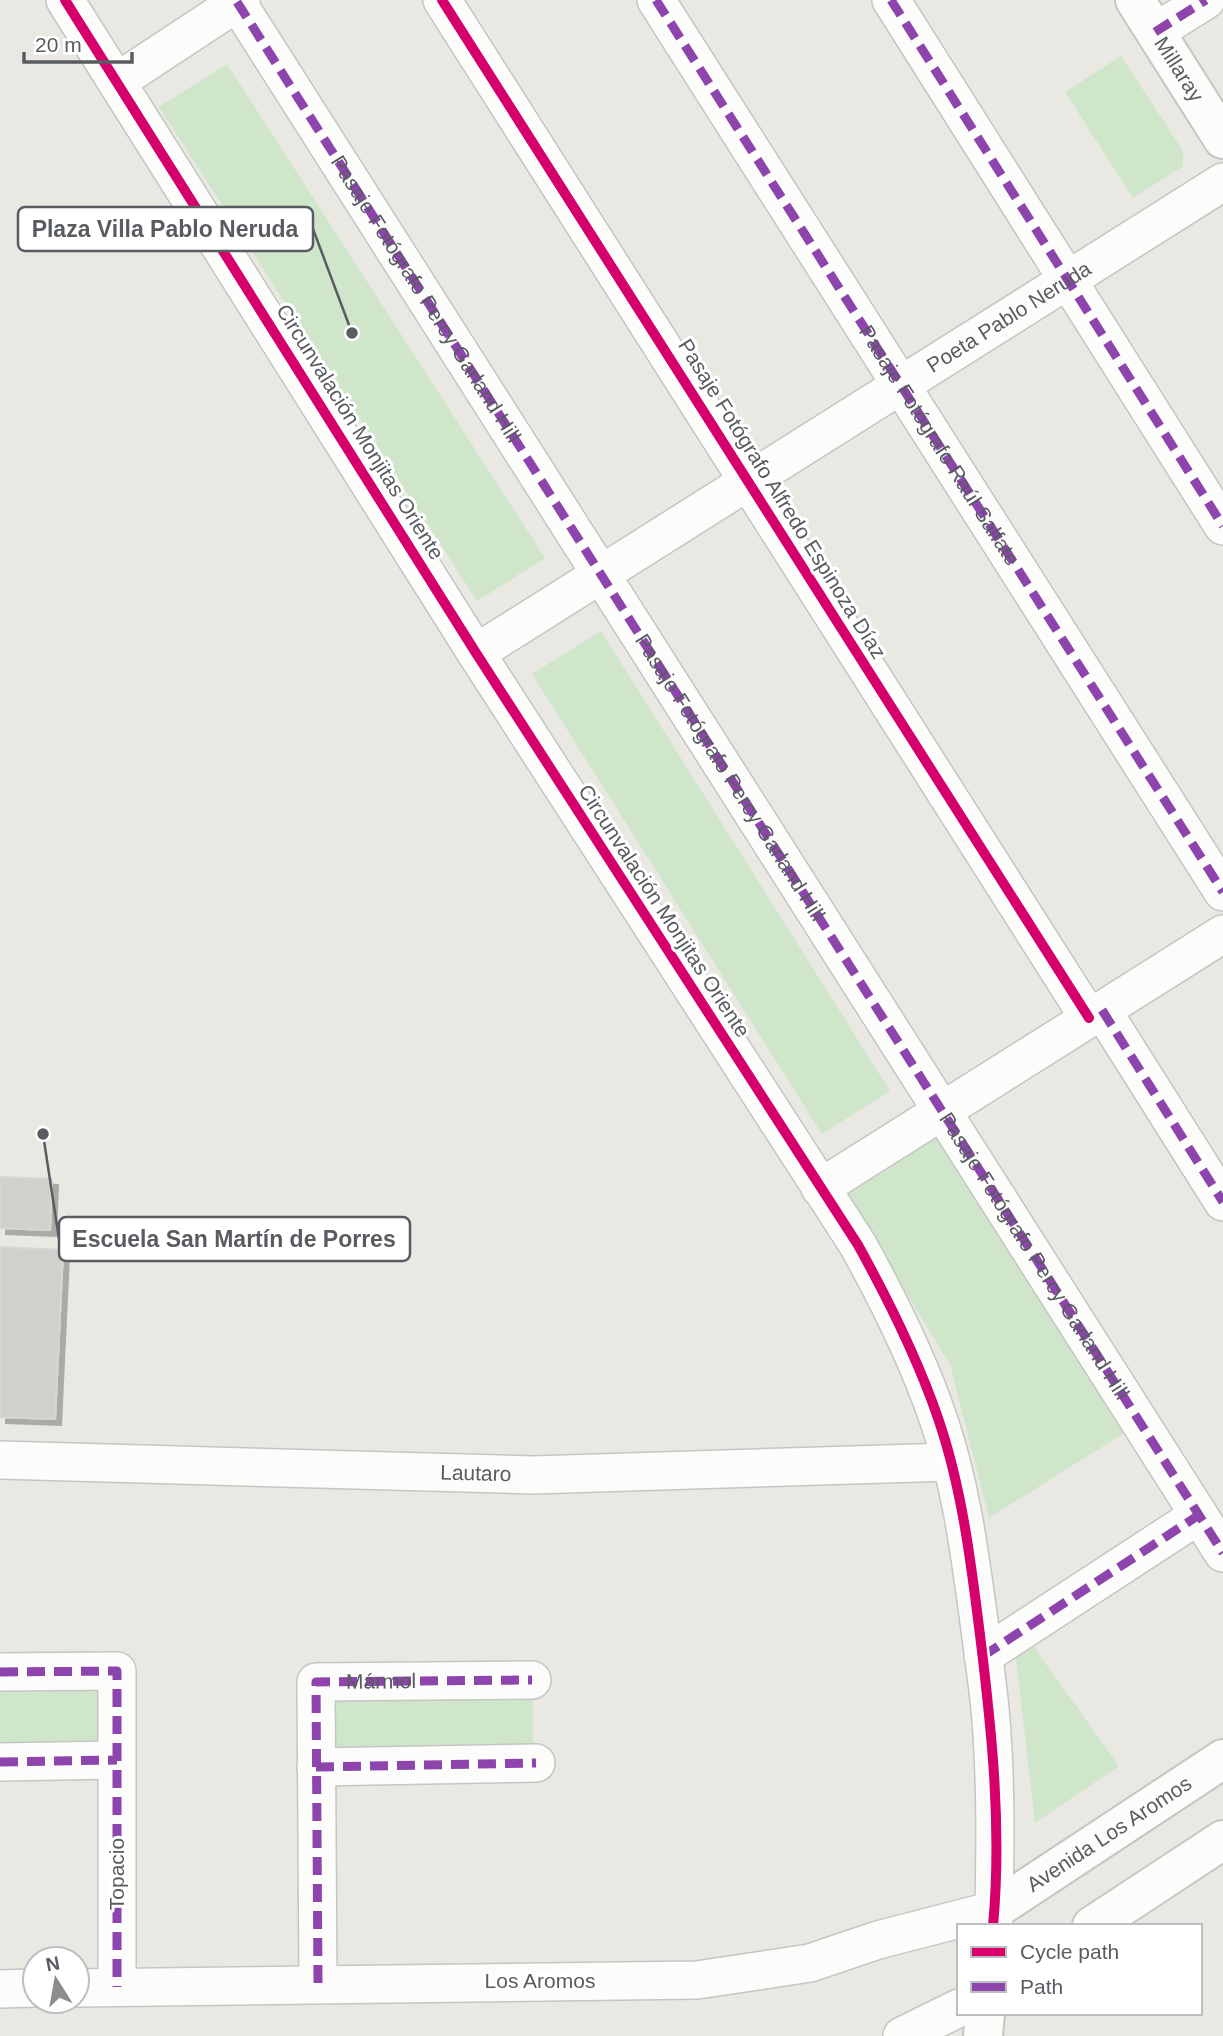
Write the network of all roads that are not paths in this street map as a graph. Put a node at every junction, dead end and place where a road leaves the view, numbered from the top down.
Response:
1 (65, 0) edge
2 (442, 0) edge
3 (656, 0) edge
4 (891, 0) edge
5 (1135, 0) edge
6 (1206, 0) edge
7 (239, 1) edge
8 (1155, 32) junction
9 (118, 81) junction
10 (1223, 139) edge
11 (1223, 182) edge
12 (1067, 281) junction
13 (901, 385) junction
14 (748, 482) junction
15 (1223, 526) edge
16 (601, 574) junction
17 (476, 653) junction
18 (1223, 892) edge
19 (1223, 934) edge
20 (1096, 1014) junction
21 (942, 1111) junction
22 (820, 1188) junction
23 (1223, 1202) edge
24 (0, 1460) edge
25 (950, 1462) junction
26 (1199, 1516) junction
27 (1223, 1553) edge
28 (983, 1656) junction
29 (0, 1671) edge
30 (532, 1680) dead end
31 (1223, 1759) edge
32 (117, 1760) junction
33 (0, 1762) edge
34 (536, 1763) dead end
35 (316, 1767) junction
36 (1223, 1840) edge
37 (994, 1918) edge
38 (962, 1924) edge
39 (1095, 1924) edge
40 (957, 1925) edge
41 (318, 1983) junction
42 (117, 1987) junction
43 (21, 1988) edge
44 (91, 1988) edge
45 (0, 1989) edge
46 (957, 2009) edge
47 (985, 2015) edge
48 (902, 2036) edge
49 (983, 2036) edge

1 - 9 street, Circunvalación Monjitas Oriente
2 - 14 street, Pasaje Fotógrafo Alfredo Espinoza Díaz
3 - 13 street, Pasaje Fotógrafo Raúl Salfate
4 - 12 street
5 - 8 street, Millaray
6 - 8 street
7 - 9 street
7 - 16 street, Pasaje Fotógrafo Percy Garland Hill
8 - 10 street, Millaray
9 - 17 street, Circunvalación Monjitas Oriente
11 - 12 street, Poeta Pablo Neruda
12 - 13 street, Poeta Pablo Neruda
12 - 15 street
13 - 14 street, Poeta Pablo Neruda
13 - 18 street, Pasaje Fotógrafo Raúl Salfate
14 - 16 street, Poeta Pablo Neruda
14 - 20 street, Pasaje Fotógrafo Alfredo Espinoza Díaz
16 - 17 street, Poeta Pablo Neruda
16 - 21 street, Pasaje Fotógrafo Percy Garland Hill
17 - 22 street, Circunvalación Monjitas Oriente
19 - 20 street
20 - 21 street
20 - 23 street, Pasaje Fotógrafo Alfredo Espinoza Díaz
21 - 22 street
21 - 26 street, Pasaje Fotógrafo Percy Garland Hill
22 - 25 street, Circunvalación Monjitas Oriente
24 - 25 street, Lautaro
25 - 28 street, Circunvalación Monjitas Oriente
26 - 27 street, Pasaje Fotógrafo Percy Garland Hill
26 - 28 street
28 - 37 street, Circunvalación Monjitas Oriente
29 - 32 street, Topacio
30 - 35 street, Mármol
31 - 37 street, Avenida Los Aromos
32 - 33 street
32 - 42 street, Topacio
34 - 35 street
35 - 41 street, Mármol
36 - 39 street
37 - 38 street, Los Aromos
40 - 41 street, Los Aromos
41 - 42 street, Los Aromos
42 - 44 street, Los Aromos
43 - 45 street
46 - 48 street
47 - 49 street

